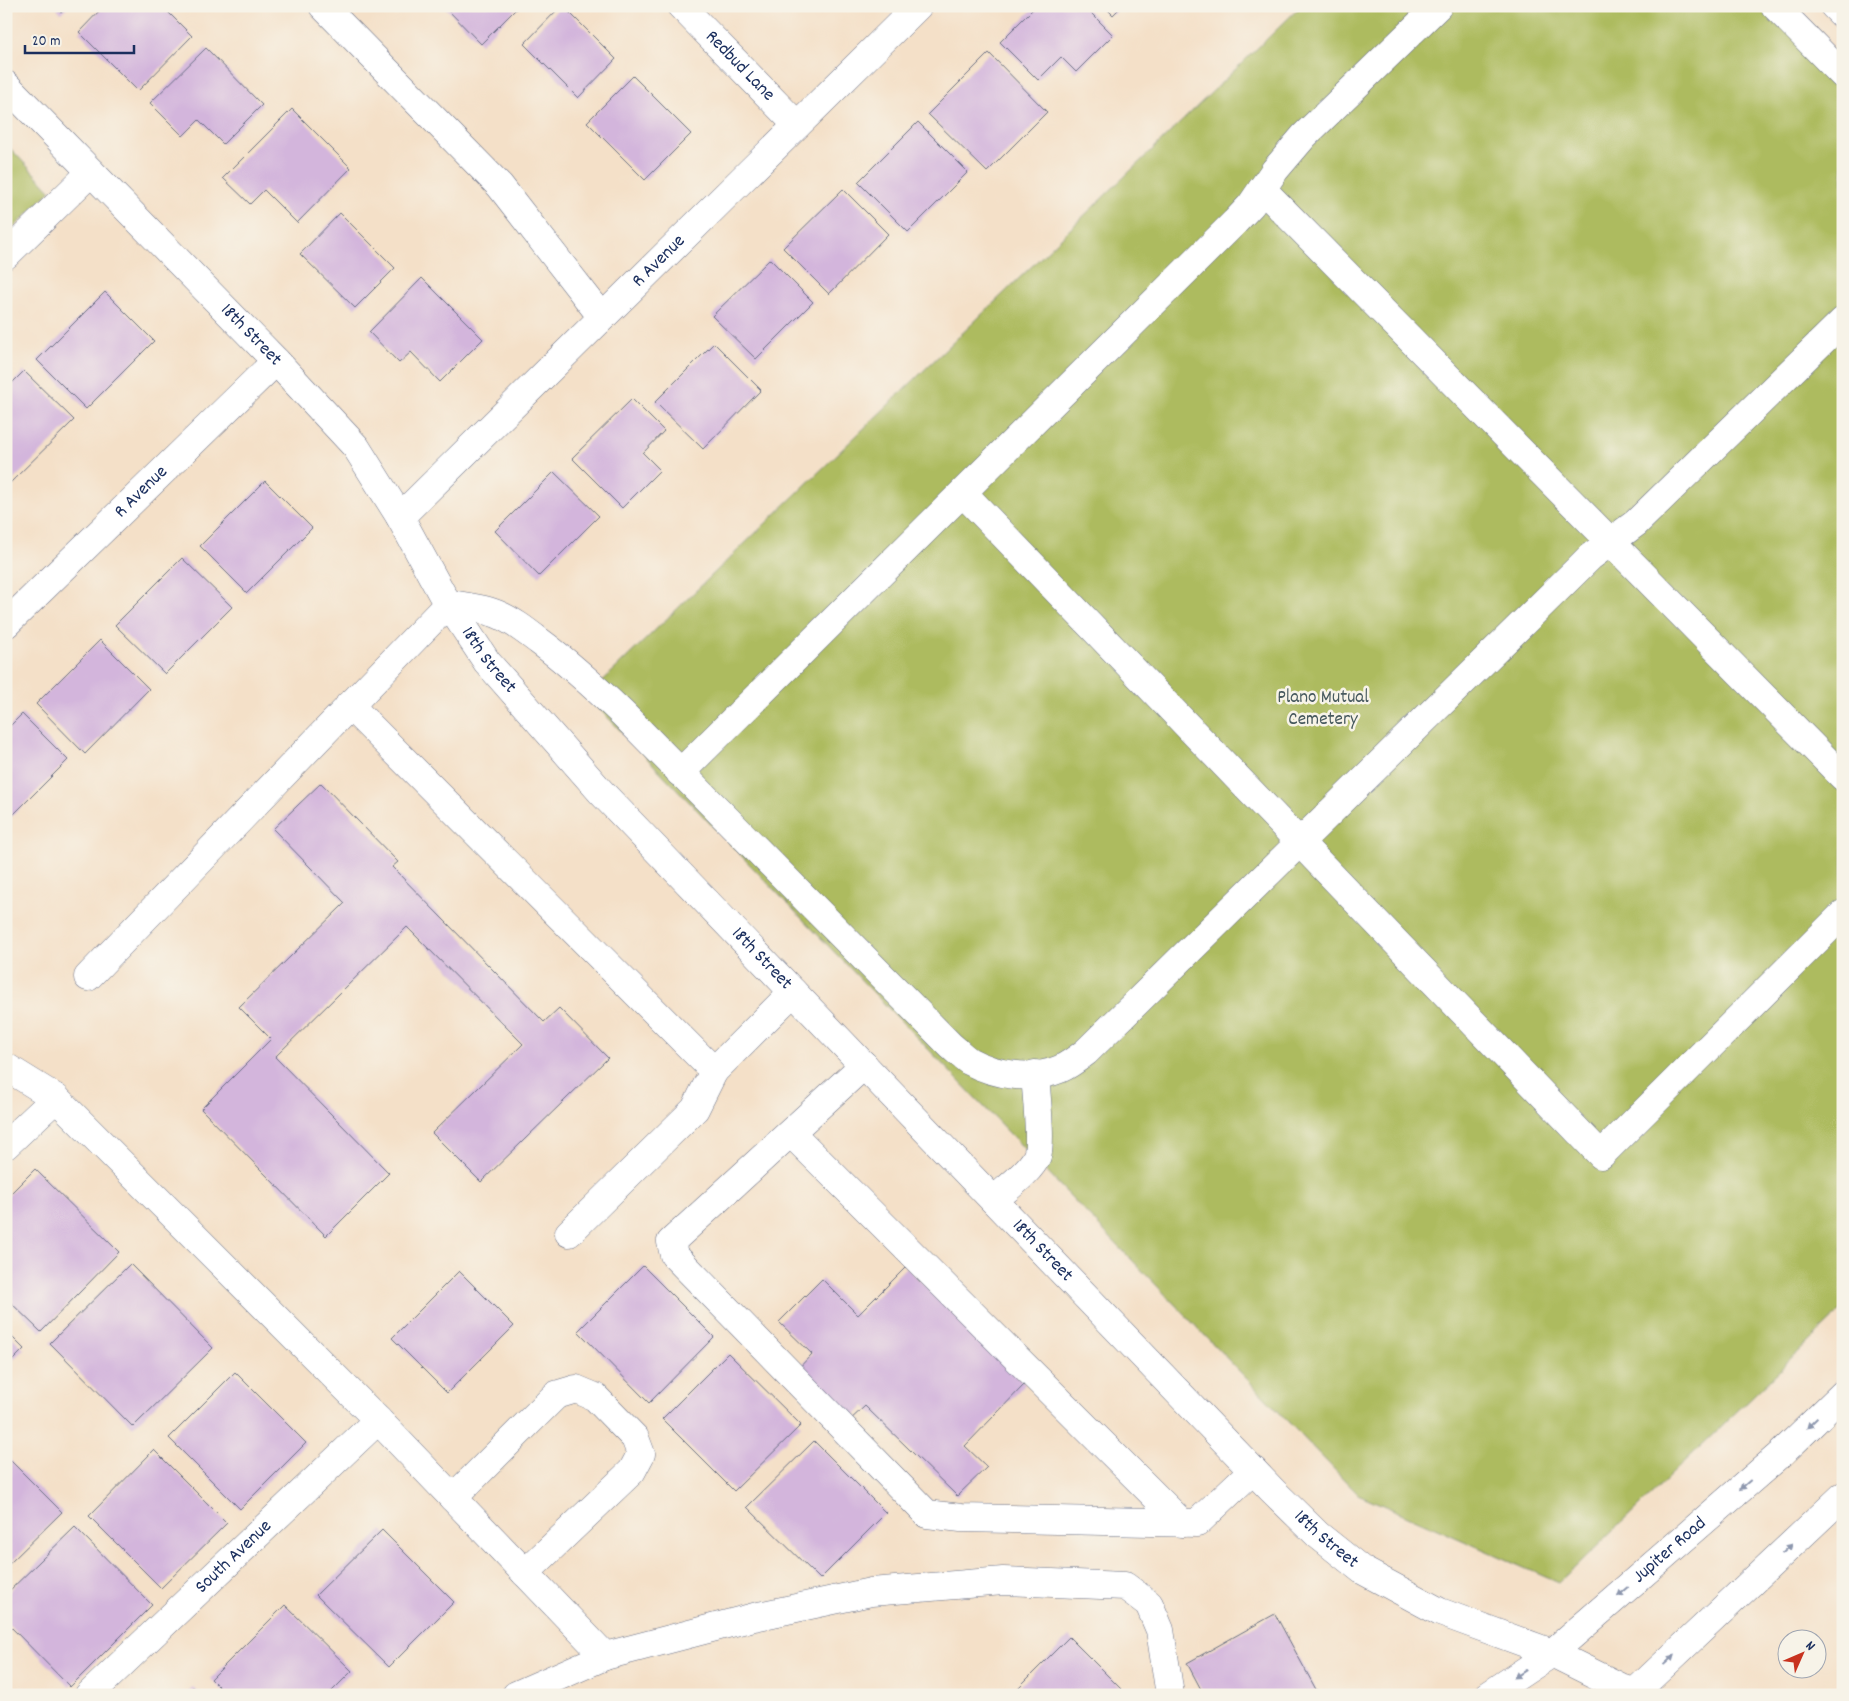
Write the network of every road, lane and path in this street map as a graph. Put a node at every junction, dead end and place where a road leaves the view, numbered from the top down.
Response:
1 (323, 6) edge
2 (681, 6) edge
3 (918, 6) edge
4 (1438, 6) edge
5 (1775, 6) edge
6 (1834, 6) edge
7 (1843, 15) edge
8 (1843, 75) edge
9 (6, 85) edge
10 (797, 125) junction
11 (91, 172) junction
12 (1262, 189) junction
13 (6, 255) edge
14 (602, 317) junction
15 (1843, 321) edge
16 (276, 361) junction
17 (963, 493) junction
18 (400, 517) junction
19 (1611, 542) junction
20 (448, 604) junction
21 (6, 624) edge
22 (349, 705) junction
23 (680, 773) junction
24 (1843, 777) edge
25 (1300, 842) junction
26 (1843, 914) edge
27 (88, 976) dead end
28 (793, 992) junction
29 (864, 1066) junction
30 (6, 1067) edge
31 (714, 1070) junction
32 (1035, 1074) junction
33 (56, 1098) junction
34 (791, 1133) junction
35 (6, 1145) edge
36 (994, 1200) junction
37 (569, 1233) dead end
38 (1843, 1394) edge
39 (378, 1420) junction
40 (1254, 1470) junction
41 (1843, 1496) edge
42 (453, 1498) junction
43 (1182, 1523) junction
44 (525, 1573) junction
45 (1552, 1653) junction
46 (605, 1656) junction
47 (1634, 1694) edge
48 (89, 1695) edge
49 (516, 1695) edge
50 (1170, 1695) edge
51 (1489, 1695) edge

1 - 14 street
2 - 10 street, Redbud Lane
3 - 10 street, R Avenue
4 - 12 street
5 - 8 street
6 - 7 street
9 - 11 street, 18th Street
10 - 14 street, R Avenue
11 - 13 street
11 - 16 street, 18th Street
12 - 17 street
12 - 19 street
14 - 18 street, R Avenue
15 - 19 street
16 - 18 street, 18th Street
16 - 21 street, R Avenue
17 - 23 street
17 - 25 street
18 - 20 street, 18th Street
19 - 24 street
19 - 25 street
20 - 22 street
20 - 23 street
20 - 28 street, 18th Street
22 - 27 street
22 - 31 street
23 - 32 street
25 - 26 street
25 - 32 street
28 - 29 street, 18th Street
28 - 31 street
29 - 34 street
29 - 36 street, 18th Street
30 - 33 street
31 - 37 street
32 - 36 street
33 - 35 street
33 - 39 street
34 - 43 street
34 - 43 street
36 - 40 street, 18th Street
38 -> 45 street, Jupiter Road
39 - 42 street
39 - 48 street, South Avenue
40 - 43 street
40 - 45 street, 18th Street
47 -> 41 street
42 - 44 street
42 - 44 street
44 - 46 street
45 - 47 street, 18th Street
45 -> 51 street, Jupiter Road
46 - 49 street
46 - 50 street

